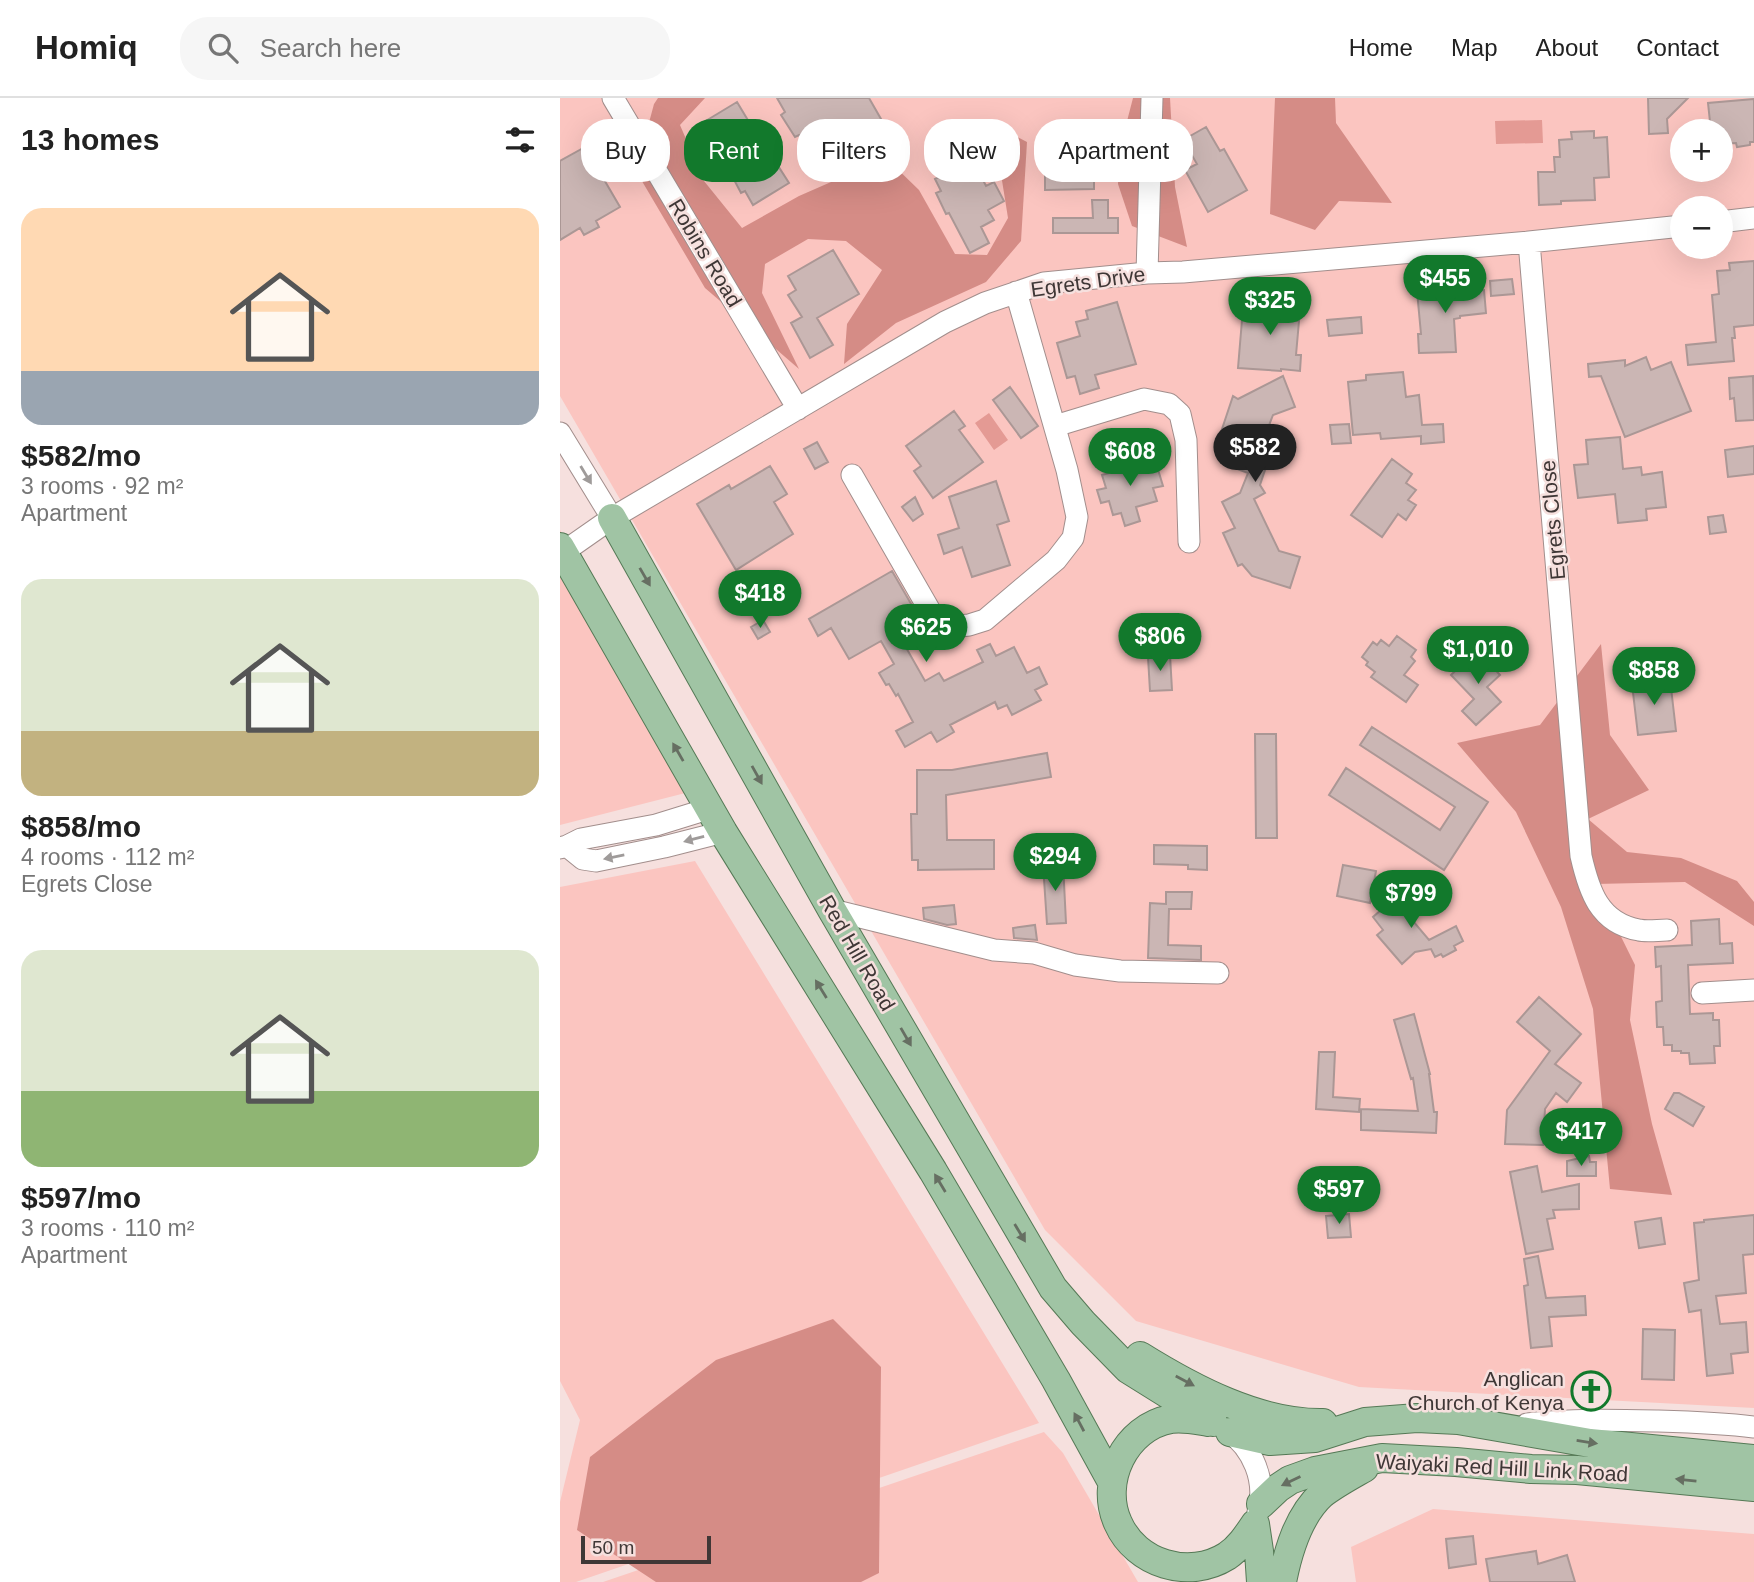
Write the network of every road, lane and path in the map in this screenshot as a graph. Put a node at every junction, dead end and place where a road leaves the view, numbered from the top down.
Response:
1 (613, 98) edge
2 (1152, 98) edge
3 (1754, 218) edge
4 (1733, 220) edge
5 (1670, 227) edge
6 (1529, 242) junction
7 (1147, 272) junction
8 (1016, 292) junction
9 (798, 409) junction
10 (1055, 426) junction
11 (560, 433) edge
12 (852, 475) dead end
13 (612, 517) junction
14 (1189, 542) dead end
15 (561, 550) edge
16 (717, 820) junction
17 (564, 847) edge
18 (832, 910) junction
19 (1667, 929) dead end
20 (1217, 973) dead end
21 (1754, 990) edge
22 (1702, 993) dead end
23 (1083, 1323) junction
24 (1365, 1422) junction
25 (1482, 1424) junction
26 (1221, 1427) junction
27 (1754, 1427) edge
28 (1382, 1458) junction
29 (1754, 1460) edge
30 (1112, 1482) junction
31 (1754, 1487) edge
32 (1258, 1514) junction
33 (1146, 1556) junction
34 (1164, 1582) edge
35 (1261, 1582) edge
36 (1282, 1582) edge

1 - 9 street, Robins Road
2 - 7 street
3 - 4 street
5 - 6 street, Egrets Drive
6 - 7 street, Egrets Drive
6 - 19 street, Egrets Close
7 - 8 street, Egrets Drive
8 - 9 street, Egrets Drive
8 - 10 street
9 - 13 street, Egrets Drive
10 - 12 street
10 - 14 street
11 -> 13 street, Red Hill Road
13 - 15 street, Egrets Drive
13 -> 18 main road, Red Hill Road
16 -> 15 main road
16 - 17 street
30 -> 16 main road
18 - 20 street
18 -> 23 main road, Red Hill Road
21 - 22 street
23 -> 24 main road
23 - 26 main road, Red Hill Road
24 - 25 main road, Waiyaki Red Hill Link Road
24 - 26 main road, Waiyaki Red Hill Link Road
25 - 27 street
25 -> 29 main road, Waiyaki Red Hill Link Road
26 - 30 main road
26 - 32 street
31 -> 28 main road, Waiyaki Red Hill Link Road
28 -> 32 main road, Waiyaki Red Hill Link Road
28 - 36 main road
30 - 33 main road
32 - 33 main road
32 - 35 main road
33 - 34 main road

